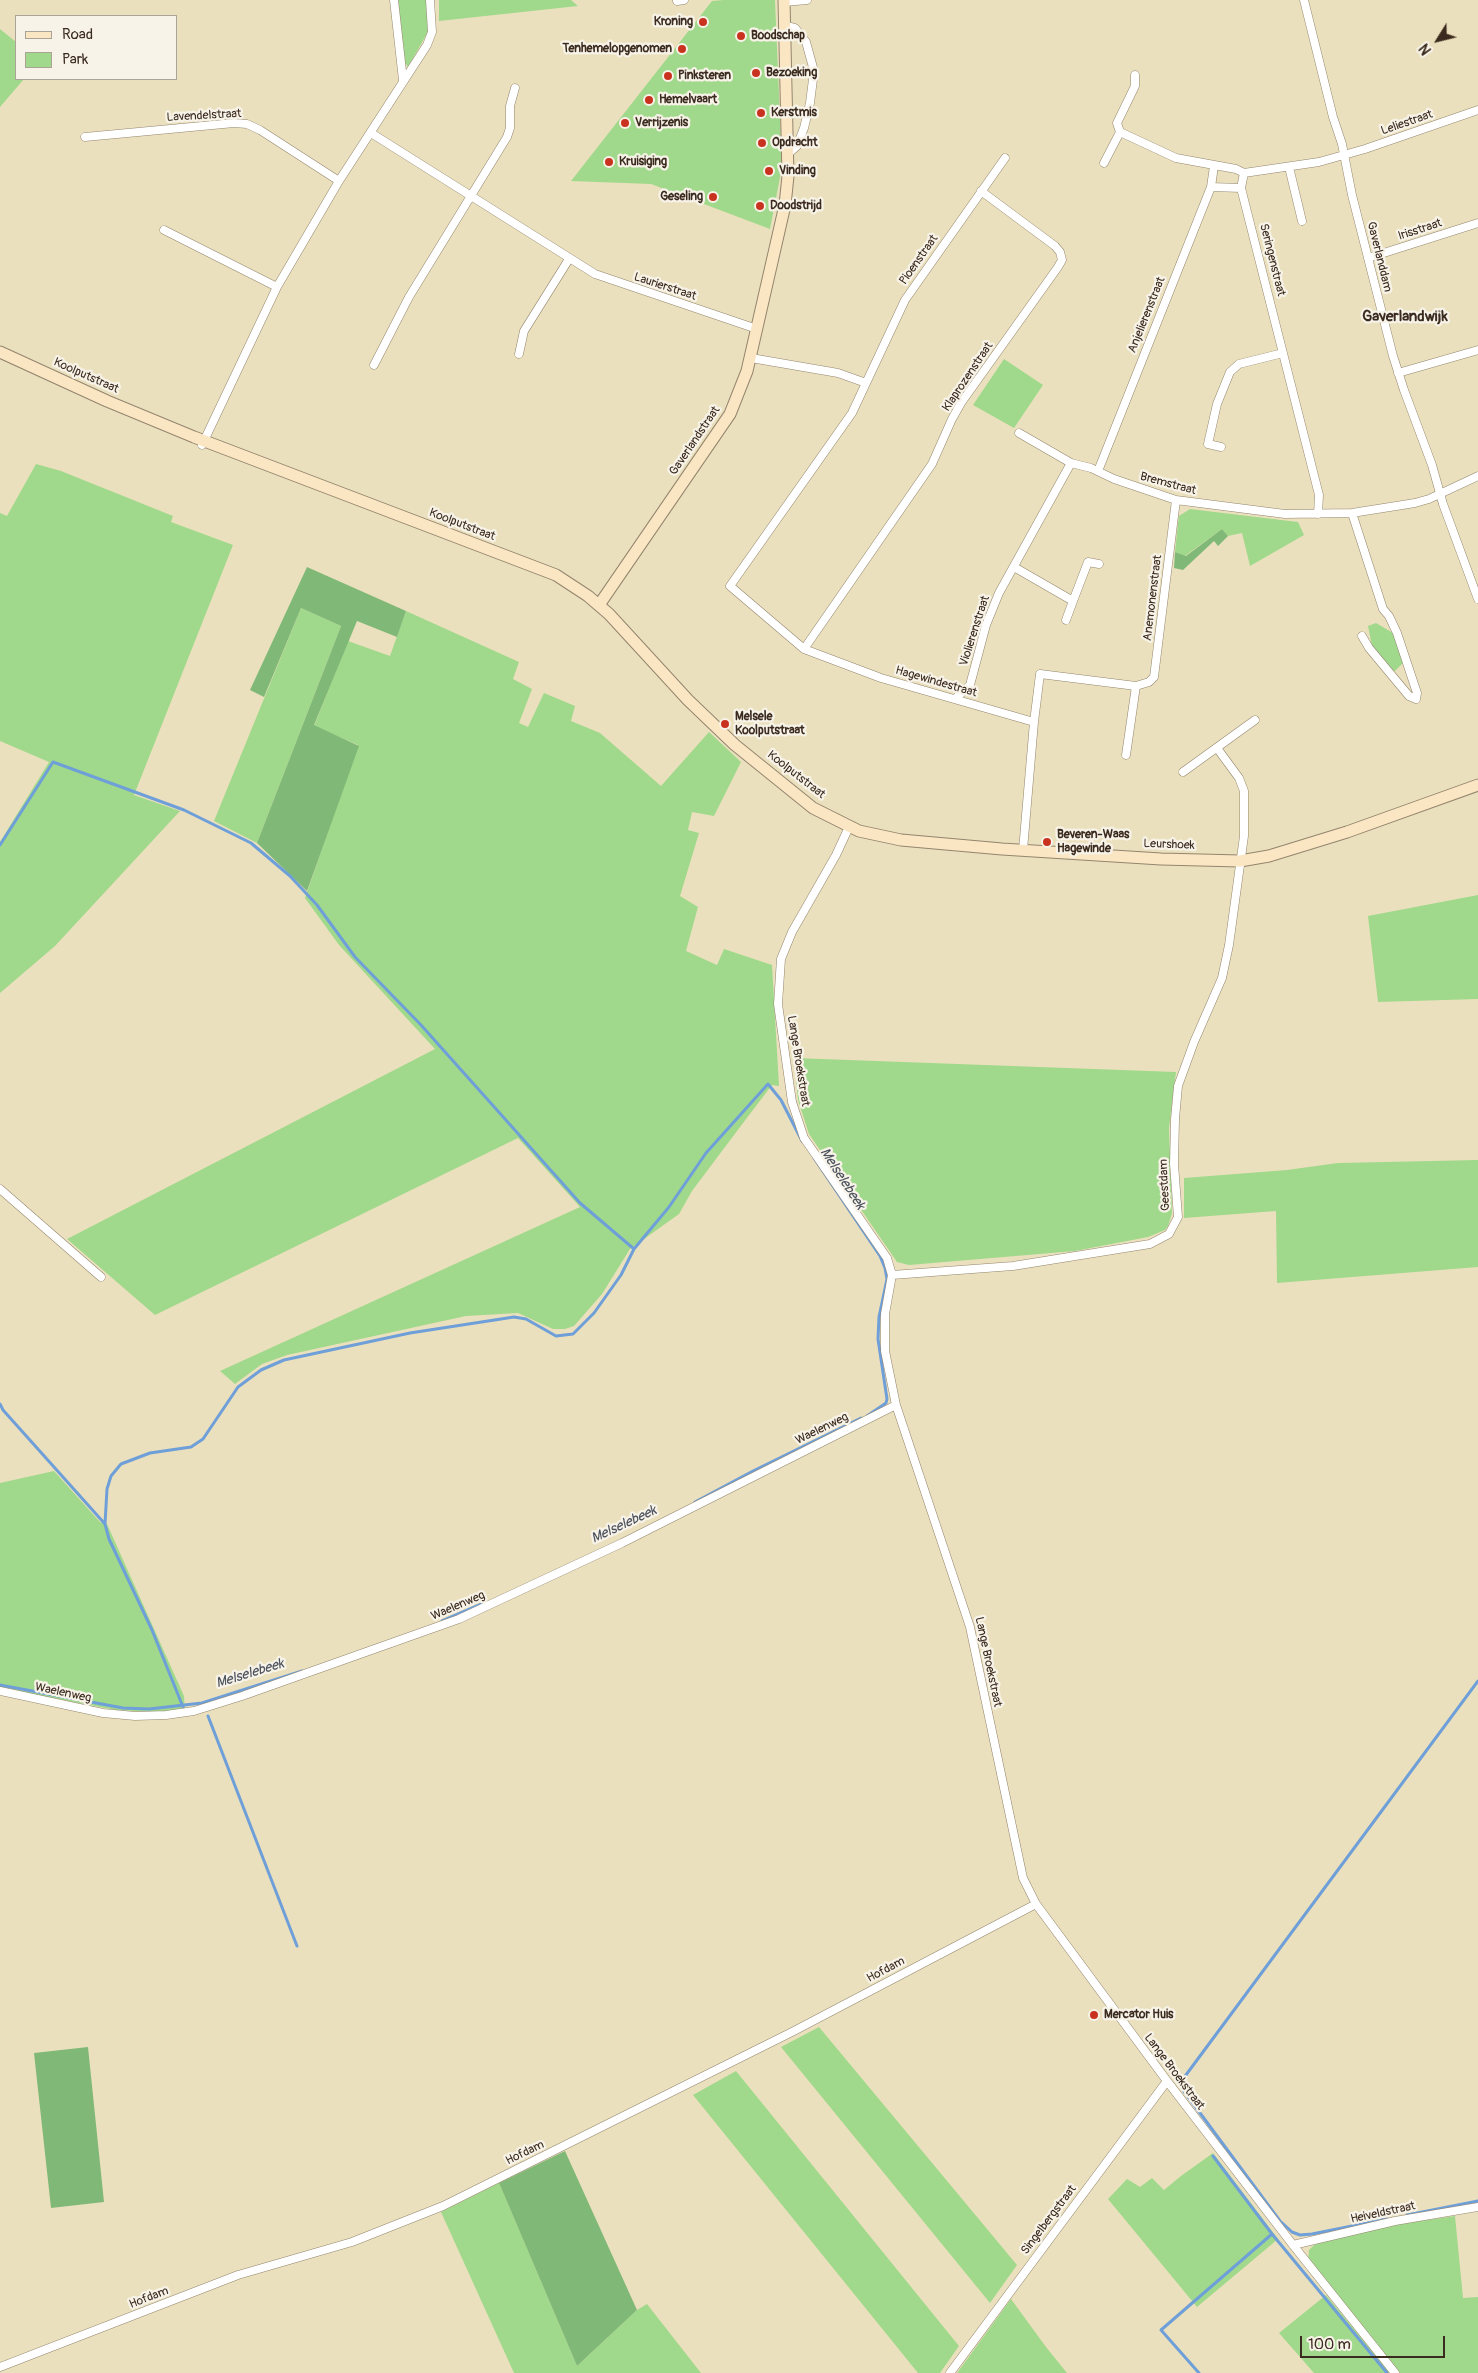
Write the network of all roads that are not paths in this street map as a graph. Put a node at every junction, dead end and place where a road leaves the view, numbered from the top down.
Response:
1 (394, 0) edge
2 (430, 0) edge
3 (807, 0) edge
4 (1304, 0) edge
5 (784, 1) edge
6 (784, 25) junction
7 (1135, 75) dead end
8 (402, 80) junction
9 (515, 88) dead end
10 (1478, 110) edge
11 (1120, 132) junction
12 (371, 133) junction
13 (85, 137) dead end
14 (789, 153) junction
15 (1343, 155) junction
16 (1005, 158) dead end
17 (1104, 163) dead end
18 (1214, 166) junction
19 (1289, 168) junction
20 (1244, 173) junction
21 (339, 181) junction
22 (1210, 187) junction
23 (1241, 188) junction
24 (982, 191) junction
25 (470, 196) junction
26 (1302, 221) dead end
27 (1478, 223) edge
28 (164, 230) dead end
29 (1368, 258) junction
30 (569, 259) junction
31 (277, 287) junction
32 (757, 329) junction
33 (1478, 350) edge
34 (0, 352) edge
35 (1283, 352) junction
36 (519, 354) dead end
37 (751, 358) junction
38 (374, 365) dead end
39 (1398, 373) junction
40 (866, 383) junction
41 (1019, 433) dead end
42 (202, 443) junction
43 (1221, 447) dead end
44 (1071, 463) junction
45 (1098, 471) junction
46 (1478, 476) edge
47 (1440, 493) junction
48 (1176, 500) junction
49 (1352, 513) junction
50 (1318, 514) junction
51 (1099, 564) dead end
52 (1014, 566) junction
53 (730, 586) joint
54 (1478, 599) edge
55 (1073, 600) junction
56 (599, 605) junction
57 (1066, 620) dead end
58 (1362, 636) dead end
59 (804, 649) junction
60 (1136, 686) junction
61 (955, 699) junction
62 (1255, 720) dead end
63 (1034, 722) junction
64 (1217, 748) junction
65 (1126, 755) dead end
66 (1183, 772) dead end
67 (1478, 785) edge
68 (849, 827) junction
69 (1023, 850) junction
70 (1240, 861) junction
71 (0, 1189) edge
72 (892, 1275) junction
73 (101, 1277) dead end
74 (896, 1405) junction
75 (0, 1691) edge
76 (1036, 1904) junction
77 (1167, 2081) junction
78 (1478, 2207) edge
79 (1293, 2246) junction
80 (0, 2367) edge
81 (950, 2373) edge
82 (1395, 2373) edge

1 - 8 street
2 - 8 street
3 - 5 street
4 - 15 street, Gaverlanddam
5 - 6 street, Gaverlandstraat
6 - 14 street, Gaverlandstraat
6 - 14 street, Gaverlandstraat
7 - 11 street
8 - 12 street
9 - 25 street
10 - 15 street, Leliestraat
11 - 17 street
11 - 18 street
12 - 21 street
12 - 25 street, Laurierstraat
13 - 21 street, Lavendelstraat
14 - 32 street, Gaverlandstraat
15 - 19 street, Leliestraat
15 - 29 street, Gaverlanddam
16 - 24 street, Pioenstraat
18 - 20 street
18 - 22 street, Anjelierenstraat
19 - 20 street, Leliestraat
19 - 26 street
20 - 23 street, Seringenstraat
21 - 31 street
22 - 23 street
22 - 45 street, Anjelierenstraat
23 - 35 street, Seringenstraat
24 - 40 street, Pioenstraat
24 - 59 street, Klaprozenstraat
25 - 30 street, Laurierstraat
25 - 38 street
27 - 29 street, Irisstraat
28 - 31 street
29 - 39 street, Gaverlanddam
30 - 32 street, Laurierstraat
30 - 36 street
31 - 42 street
32 - 37 street, Gaverlandstraat
33 - 39 street
34 - 42 street, Koolputstraat
35 - 43 street
35 - 50 street, Seringenstraat
37 - 40 street
37 - 56 street, Gaverlandstraat
39 - 47 street, Gaverlanddam
40 - 53 street, Pioenstraat
41 - 44 street, Bremstraat
42 - 56 street, Koolputstraat
44 - 45 street, Bremstraat
44 - 52 street, Violierenstraat
45 - 48 street, Bremstraat
46 - 47 street, Bremstraat
47 - 49 street, Bremstraat
47 - 54 street, Gaverlanddam
48 - 50 street, Bremstraat
48 - 60 street, Anemonenstraat
49 - 50 street, Bremstraat
49 - 58 street
51 - 55 street
52 - 55 street
52 - 61 street, Violierenstraat
53 - 59 street, Hagewindestraat
55 - 57 street
56 - 68 street, Koolputstraat
59 - 61 street, Hagewindestraat
60 - 63 street
60 - 65 street
61 - 63 street, Hagewindestraat
62 - 64 street
63 - 69 street
64 - 66 street
64 - 70 street, Geestdam
67 - 70 street, Leurshoek
68 - 69 street, Leurshoek
68 - 72 street, Lange Broekstraat
69 - 70 street, Leurshoek
70 - 72 street, Geestdam
71 - 73 street
72 - 74 street, Lange Broekstraat
74 - 75 street, Waelenweg
74 - 76 street, Lange Broekstraat
76 - 77 street, Lange Broekstraat
76 - 80 street, Hofdam
77 - 79 street, Lange Broekstraat
77 - 81 street, Singelbergstraat
78 - 79 street, Heiveldstraat
79 - 82 street, Lange Broekstraat

